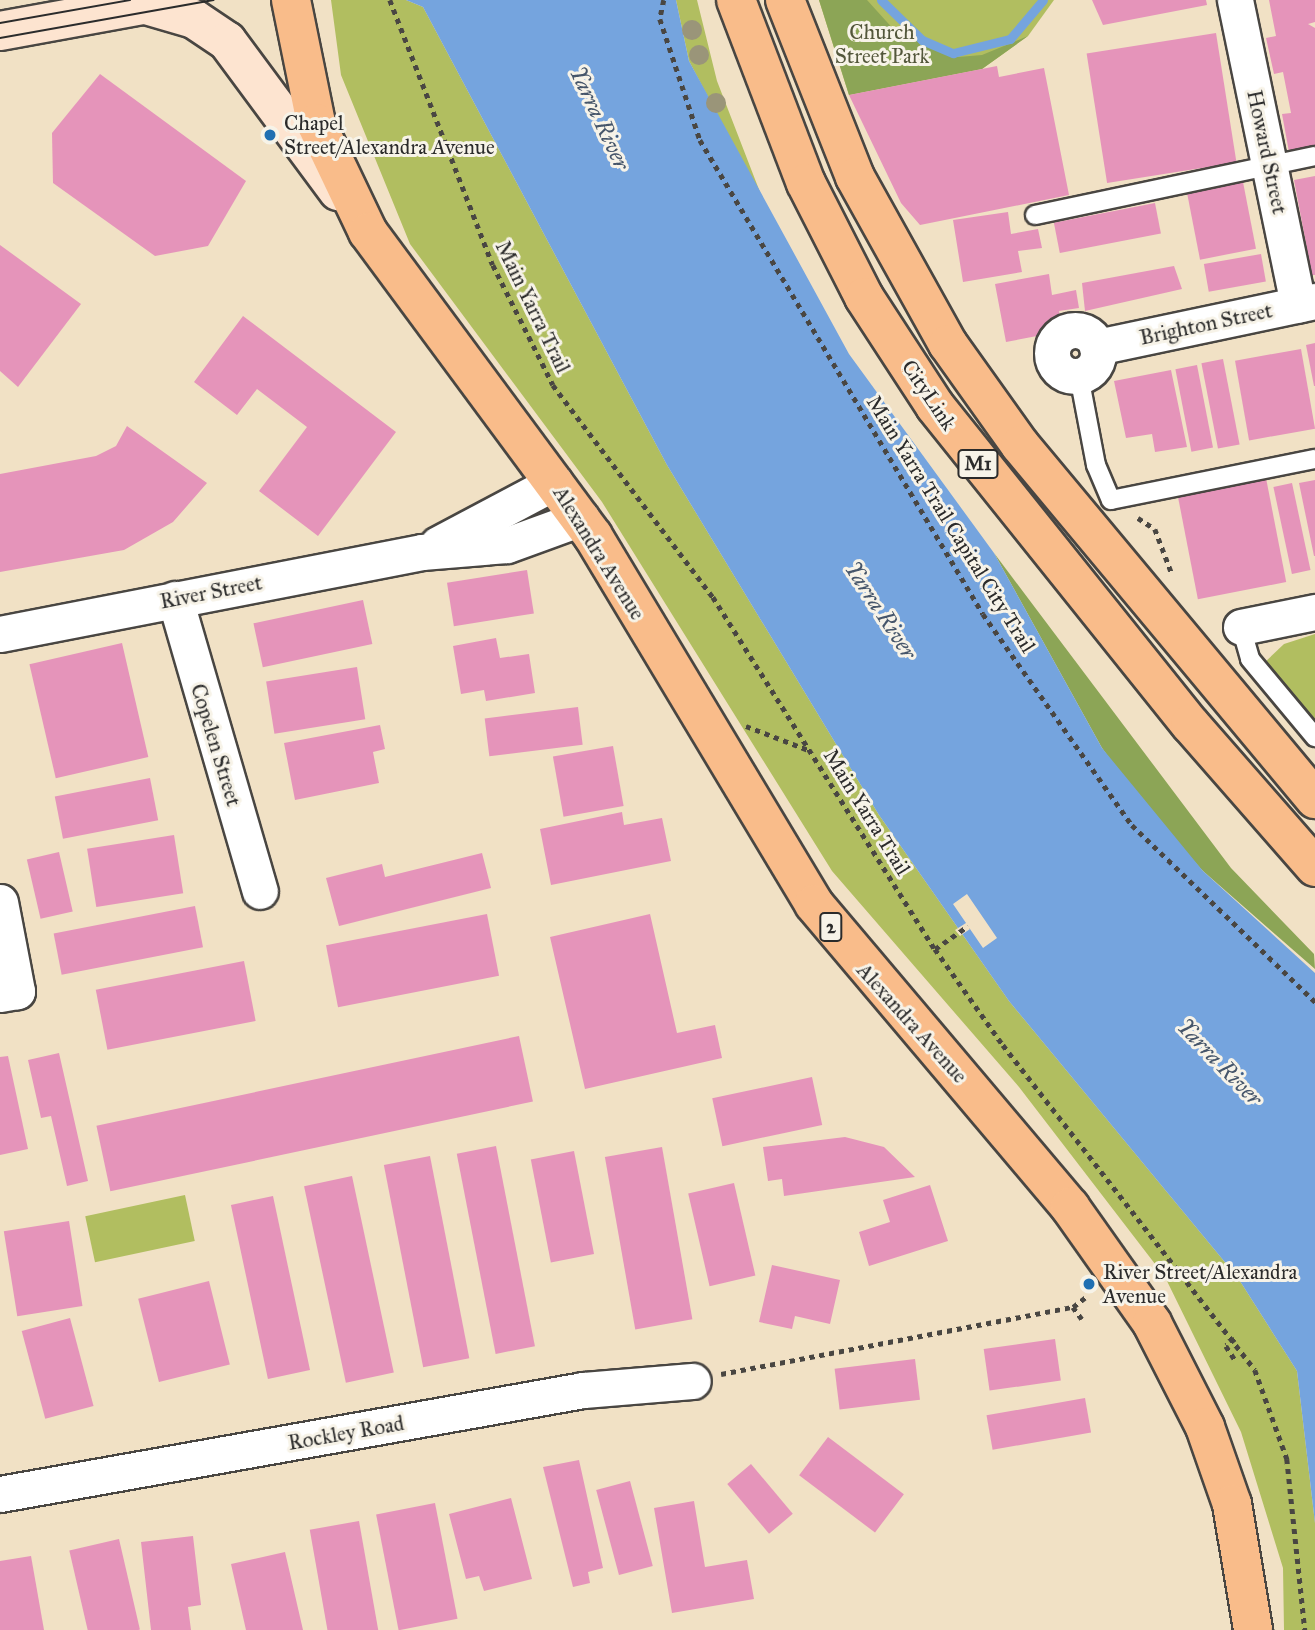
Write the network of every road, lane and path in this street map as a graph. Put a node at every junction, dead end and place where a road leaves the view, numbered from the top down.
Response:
1 (291, 0) edge
2 (390, 0) edge
3 (664, 0) edge
4 (736, 0) edge
5 (785, 0) edge
6 (803, 0) edge
7 (1235, 0) edge
8 (160, 2) edge
9 (0, 31) edge
10 (810, 72) junction
11 (1315, 156) edge
12 (1269, 166) junction
13 (1035, 215) dead end
14 (368, 232) junction
15 (1306, 303) edge
16 (1088, 362) joint
17 (1315, 459) edge
18 (555, 482) junction
19 (1111, 500) junction
20 (581, 518) junction
21 (422, 552) junction
22 (1175, 581) dead end
23 (175, 599) junction
24 (1315, 612) edge
25 (1241, 627) joint
26 (0, 634) edge
27 (698, 720) junction
28 (1315, 737) edge
29 (811, 751) junction
30 (1315, 799) edge
31 (1315, 867) edge
32 (260, 891) dead end
33 (0, 902) edge
34 (968, 926) dead end
35 (935, 949) junction
36 (8, 993) edge
37 (1315, 1002) edge
38 (1087, 1296) dead end
39 (1073, 1307) junction
40 (1082, 1319) dead end
41 (1235, 1339) junction
42 (1235, 1360) dead end
43 (693, 1381) joint
44 (0, 1494) edge
45 (1253, 1630) edge
46 (1305, 1630) edge

1 - 14 main road, Alexandra Avenue / 2
2 - 29 path, Main Yarra Trail
3 - 37 path, Main Yarra Trail Capital City Trail
4 - 31 main road, CityLink / M1
5 - 10 main road, M1
6 - 10 lane
7 - 12 street, Howard Street
8 - 9 main road
8 - 14 main road, Alexandra Avenue
10 - 30 main road, M1
11 - 12 lane
12 - 13 lane
12 - 15 street, Howard Street
14 - 18 main road, Alexandra Avenue / 2
15 - 16 street, Brighton Street
16 - 19 lane
17 - 19 lane
18 - 20 main road, Alexandra Avenue / 2
18 - 21 street, River Street
19 - 22 path
20 - 21 street, River Street
20 - 27 main road, Alexandra Avenue / 2
21 - 23 street, River Street
23 - 26 street, River Street
23 - 32 street, Copelen Street
24 - 25 street
25 - 28 lane
27 - 29 path
27 - 45 main road, Alexandra Avenue / 2
29 - 35 path, Main Yarra Trail
33 - 36 street
34 - 35 path
35 - 41 path, Main Yarra Trail
38 - 39 path
39 - 40 path
39 - 43 path
41 - 42 path
41 - 46 path, Main Yarra Trail
43 - 44 street, Rockley Road

